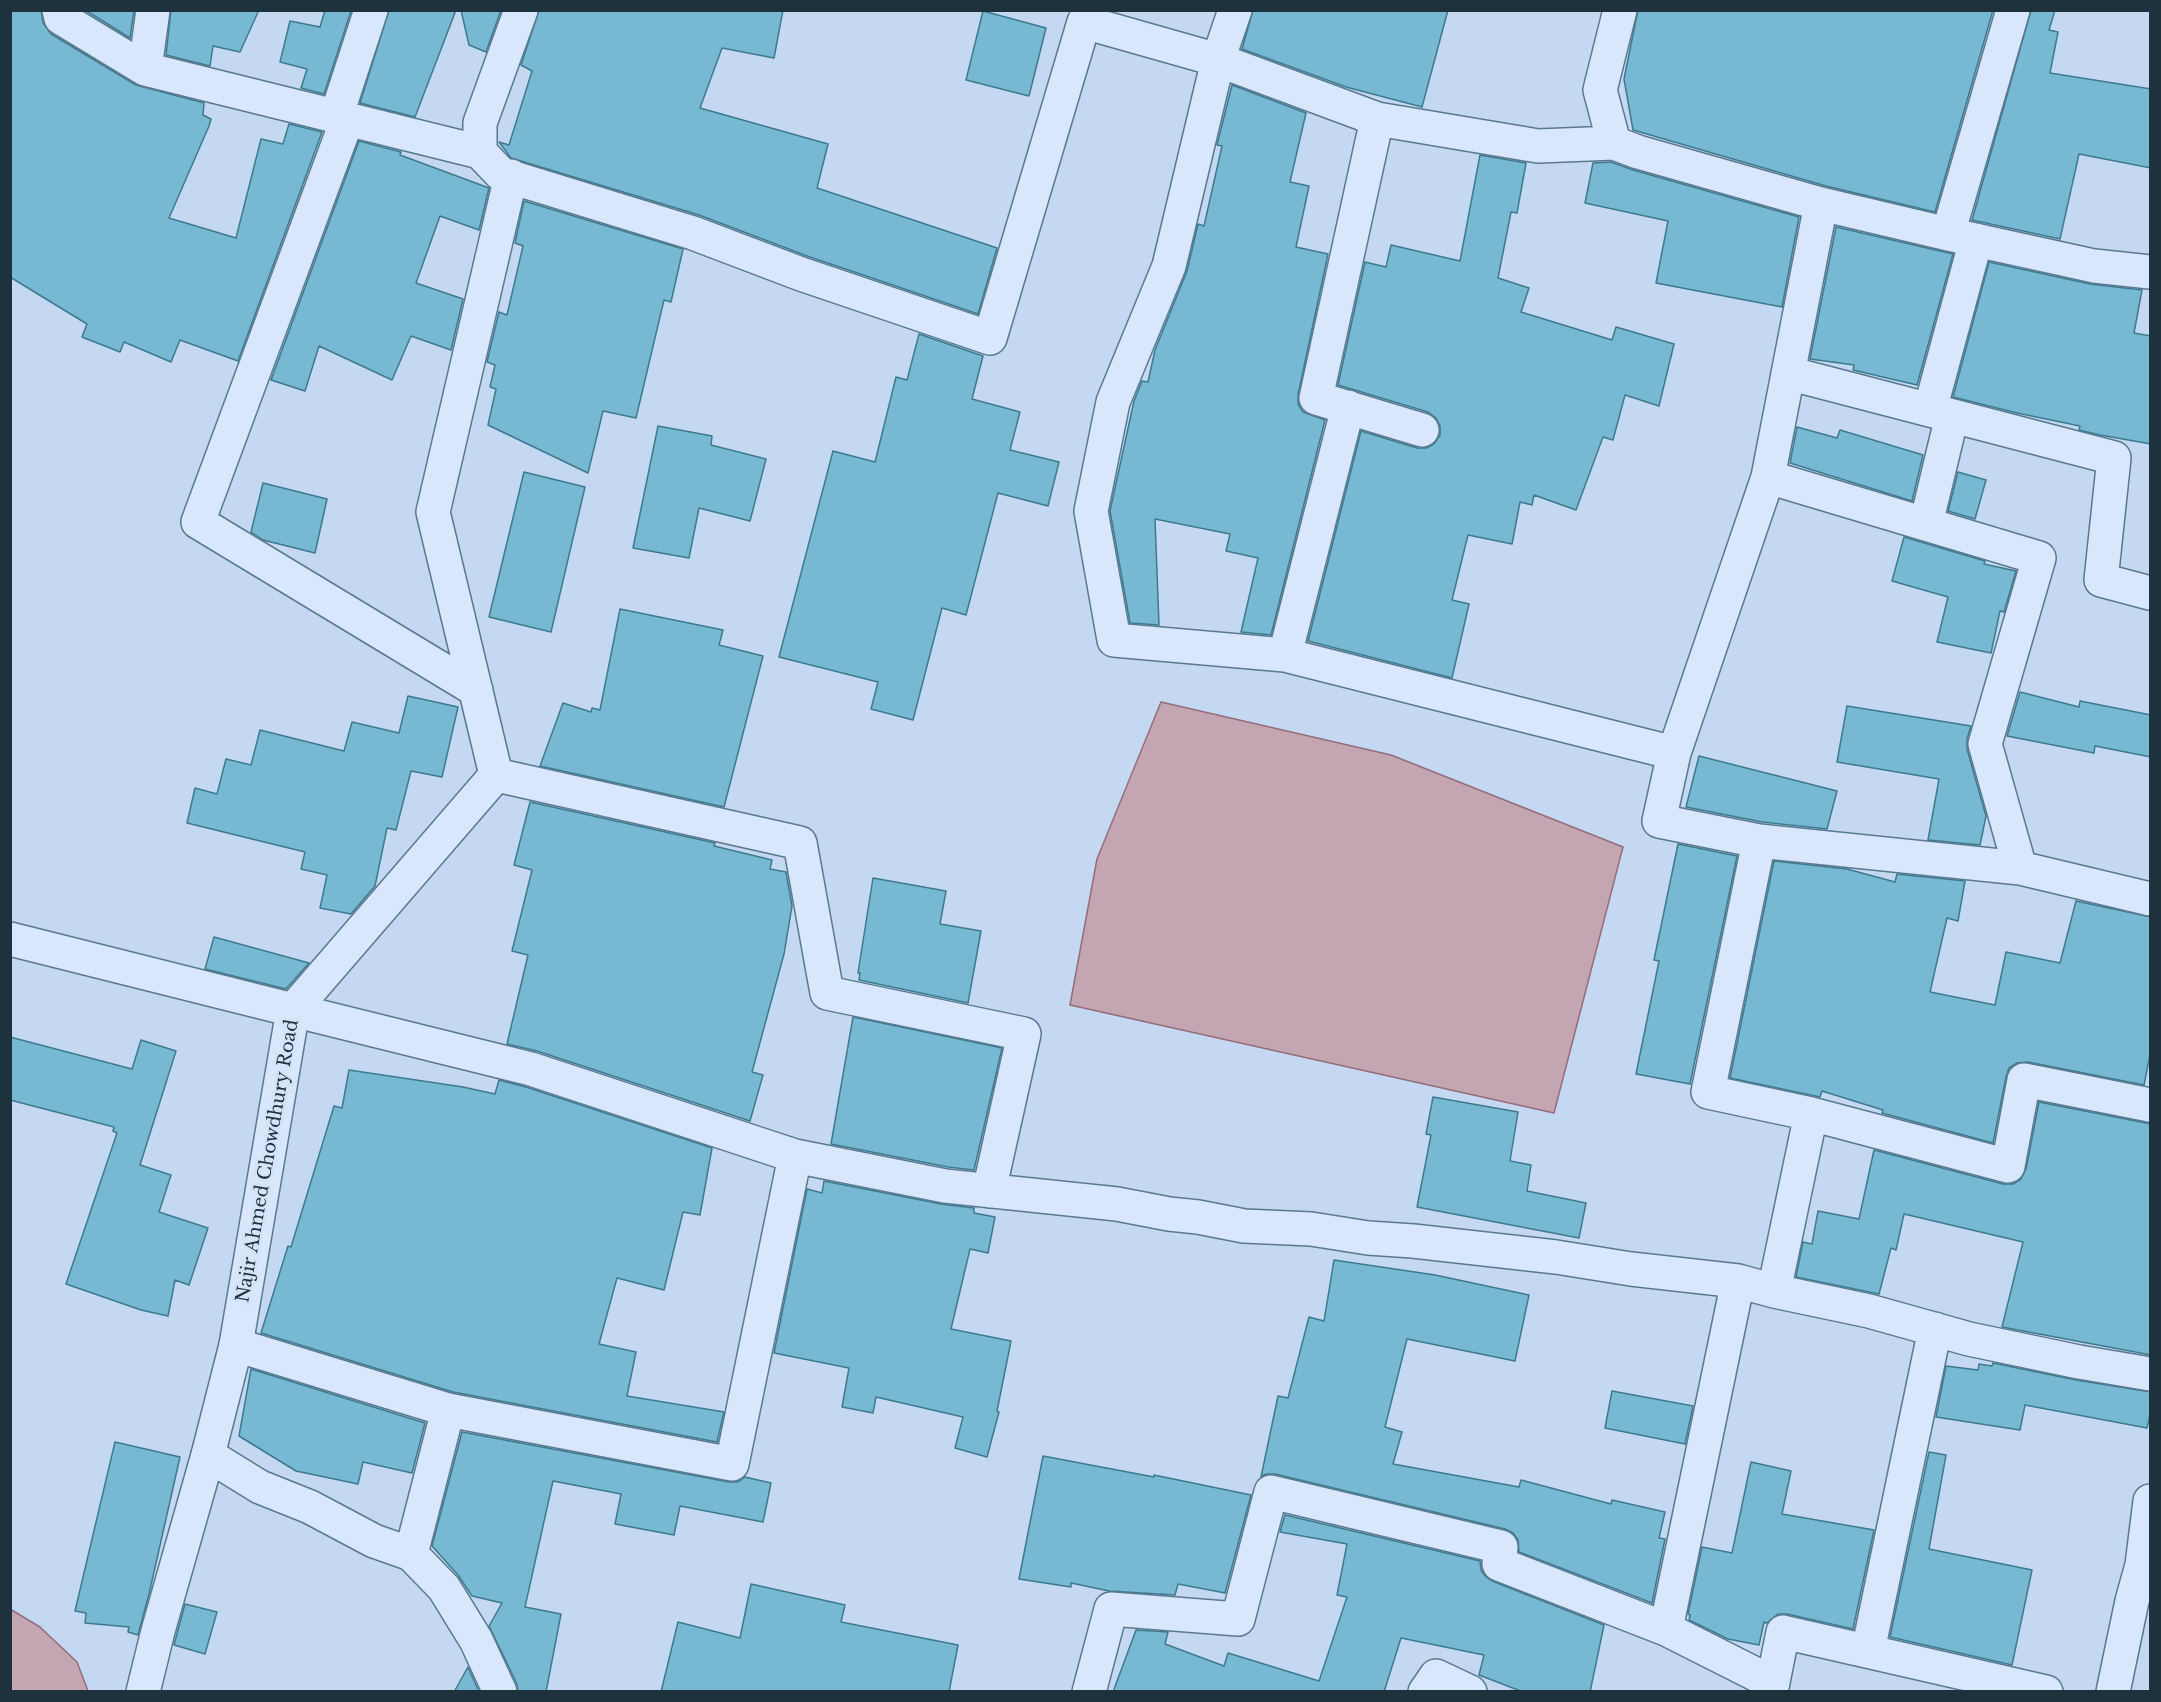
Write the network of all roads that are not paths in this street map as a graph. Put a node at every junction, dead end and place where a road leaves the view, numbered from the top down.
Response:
1 (59, 10) edge
2 (153, 10) edge
3 (371, 10) edge
4 (521, 10) edge
5 (1235, 10) edge
6 (1620, 10) edge
7 (2013, 10) edge
8 (1218, 60) junction
9 (145, 69) junction
10 (342, 118) junction
11 (1377, 119) junction
12 (1614, 143) junction
13 (480, 152) junction
14 (511, 176) junction
15 (1821, 204) junction
16 (1962, 237) junction
17 (2151, 272) edge
18 (1788, 373) junction
19 (1348, 407) junction
20 (1941, 413) junction
21 (1422, 430) dead end
22 (1768, 477) junction
23 (1926, 524) junction
24 (2151, 593) edge
25 (1285, 655) junction
26 (476, 690) junction
27 (1674, 753) junction
28 (496, 775) junction
29 (1759, 842) junction
30 (2020, 868) junction
31 (2151, 899) edge
32 (10, 939) edge
33 (294, 1010) junction
34 (2151, 1105) edge
35 (1811, 1114) junction
36 (795, 1156) junction
37 (989, 1191) junction
38 (1738, 1281) junction
39 (1774, 1291) junction
40 (1935, 1329) junction
41 (236, 1346) junction
42 (2151, 1374) edge
43 (448, 1410) junction
44 (208, 1455) junction
45 (2151, 1502) edge
46 (411, 1554) junction
47 (1666, 1629) junction
48 (1868, 1651) junction
49 (1930, 1679) edge
50 (1772, 1687) edge
51 (143, 1692) edge
52 (500, 1692) edge
53 (1089, 1692) edge
54 (1425, 1692) edge
55 (1470, 1692) edge
56 (2046, 1692) edge
57 (2113, 1692) edge

1 - 9 street
2 - 9 street
3 - 10 street
4 - 13 street
5 - 8 street
6 - 12 street
7 - 16 street
8 - 11 street
8 - 14 street
8 - 25 street
9 - 10 street
10 - 13 street
10 - 26 street
11 - 12 street
11 - 19 street
12 - 15 street
13 - 14 street
14 - 26 street
15 - 16 street
15 - 18 street
16 - 17 street
16 - 20 street
18 - 20 street
18 - 22 street
19 - 21 street
19 - 25 street
20 - 23 street
20 - 24 street
22 - 23 street
22 - 27 street
23 - 30 street
25 - 27 street
26 - 28 street
27 - 29 street
28 - 33 street
28 - 37 street
29 - 30 street
29 - 35 street
30 - 31 street
32 - 33 street, Najir Ahmed Chowdhury Road
33 - 36 street
33 - 41 street, Najir Ahmed Chowdhury Road
34 - 35 street
35 - 39 street
36 - 37 street
36 - 43 street
37 - 38 street
38 - 39 street
38 - 47 street
39 - 40 street
40 - 42 street
40 - 48 street
41 - 43 street
41 - 44 street, Najir Ahmed Chowdhury Road
43 - 46 street
44 - 46 street
44 - 51 street, Najir Ahmed Chowdhury Road
45 - 57 street
46 - 52 street
47 - 50 street
47 - 53 street
48 - 49 street
48 - 50 street
49 - 56 street
54 - 55 street

